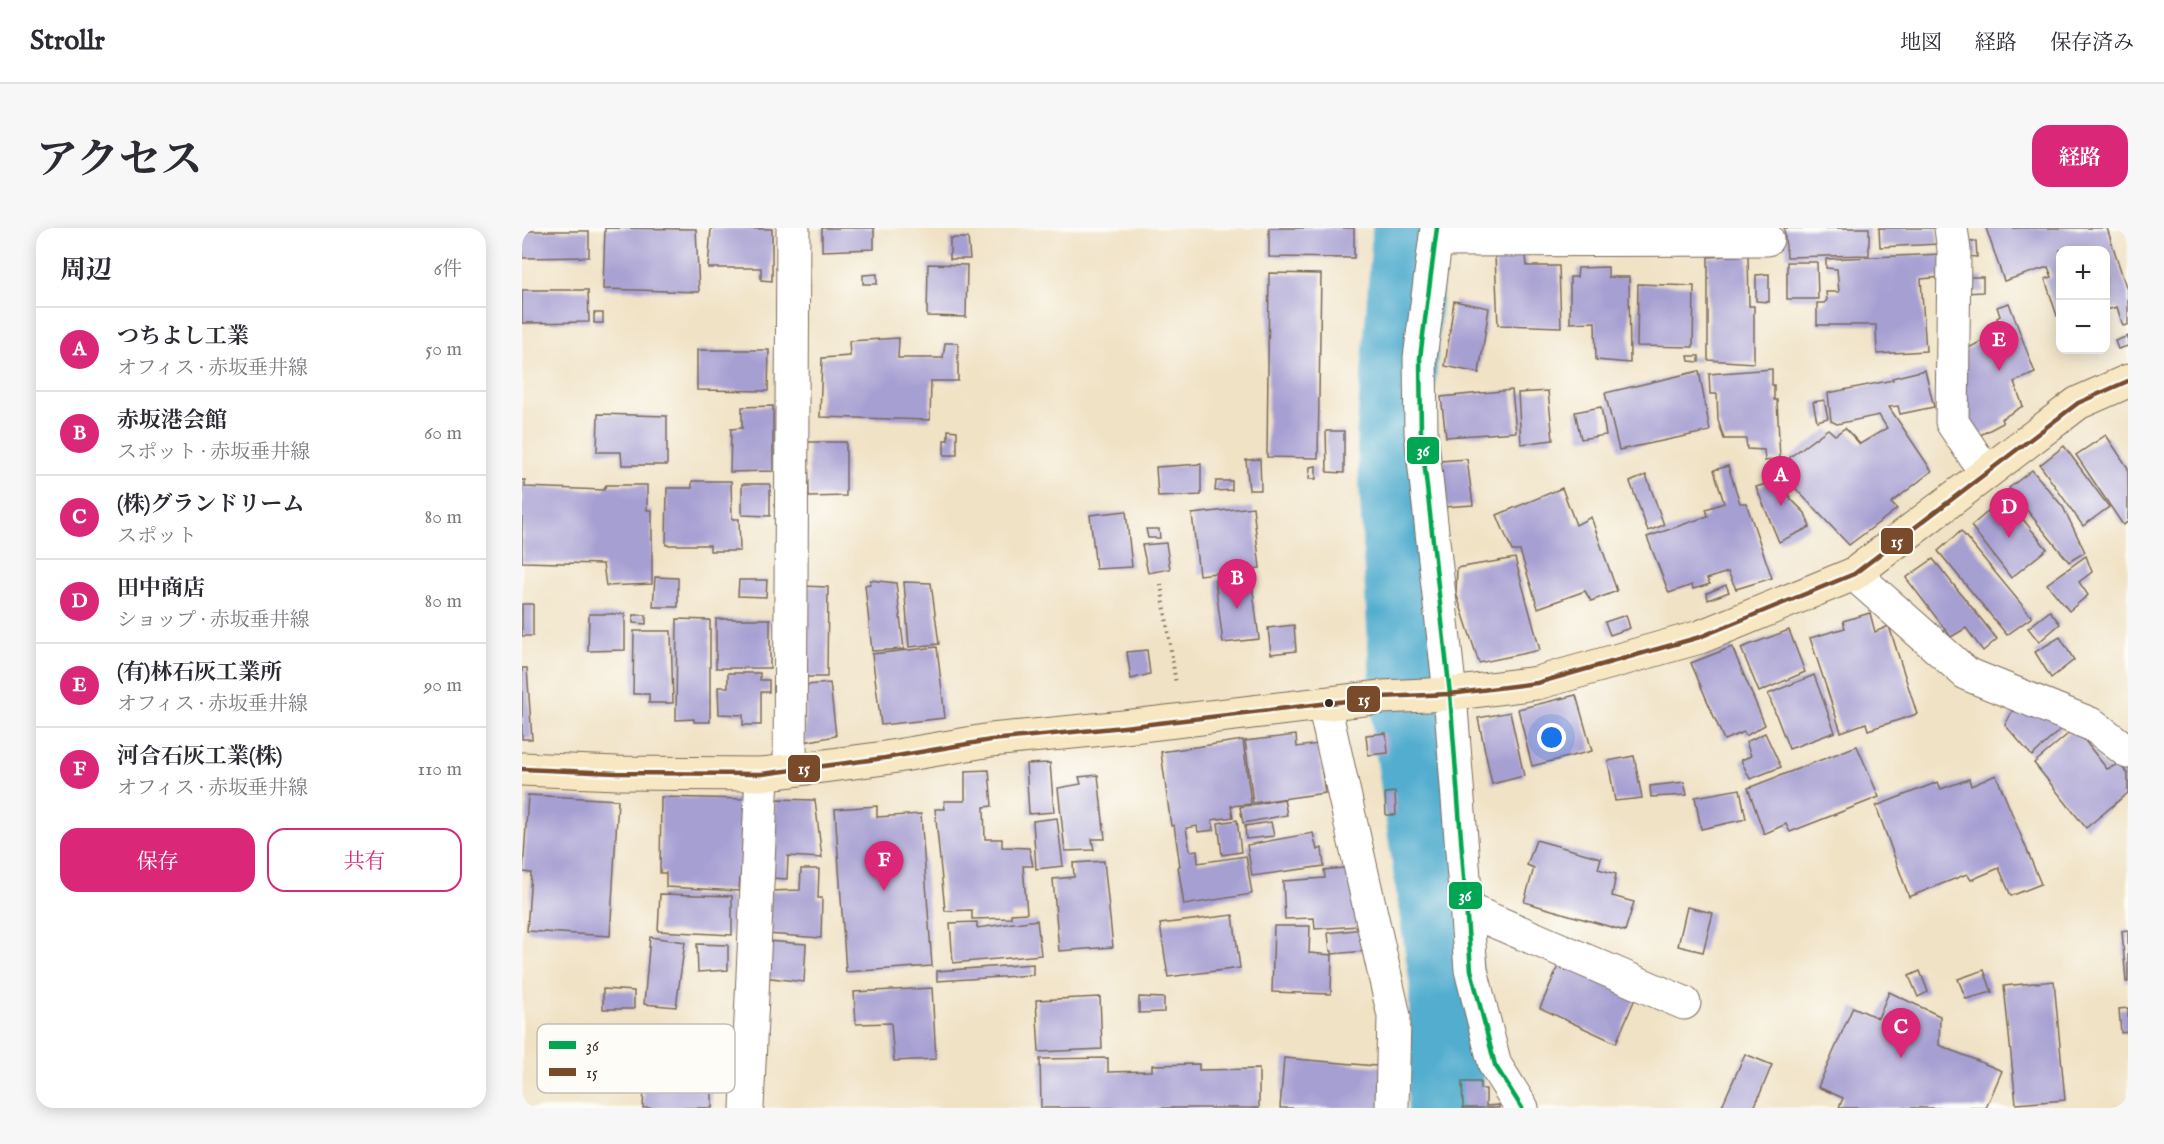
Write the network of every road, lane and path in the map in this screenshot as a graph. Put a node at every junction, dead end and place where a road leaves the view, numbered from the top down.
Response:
1 (793, 228) edge
2 (1951, 228) edge
3 (1437, 234) edge
4 (1767, 239) dead end
5 (2128, 381) edge
6 (1986, 473) junction
7 (1854, 574) junction
8 (1161, 584) dead end
9 (1439, 694) junction
10 (1324, 704) junction
11 (1182, 720) junction
12 (2128, 752) edge
13 (522, 769) edge
14 (776, 772) junction
15 (1466, 909) junction
16 (1684, 1003) dead end
17 (747, 1108) edge
18 (1392, 1108) edge
19 (1522, 1108) edge

1 - 14 street
2 - 6 street
3 - 4 street
3 - 9 street
5 - 6 main road
6 - 7 main road
7 - 9 main road
7 - 12 street
8 - 11 path
9 - 10 main road
9 - 15 street
10 - 11 main road
10 - 18 street
11 - 14 main road
13 - 14 main road
14 - 17 street
15 - 16 street
15 - 19 street

